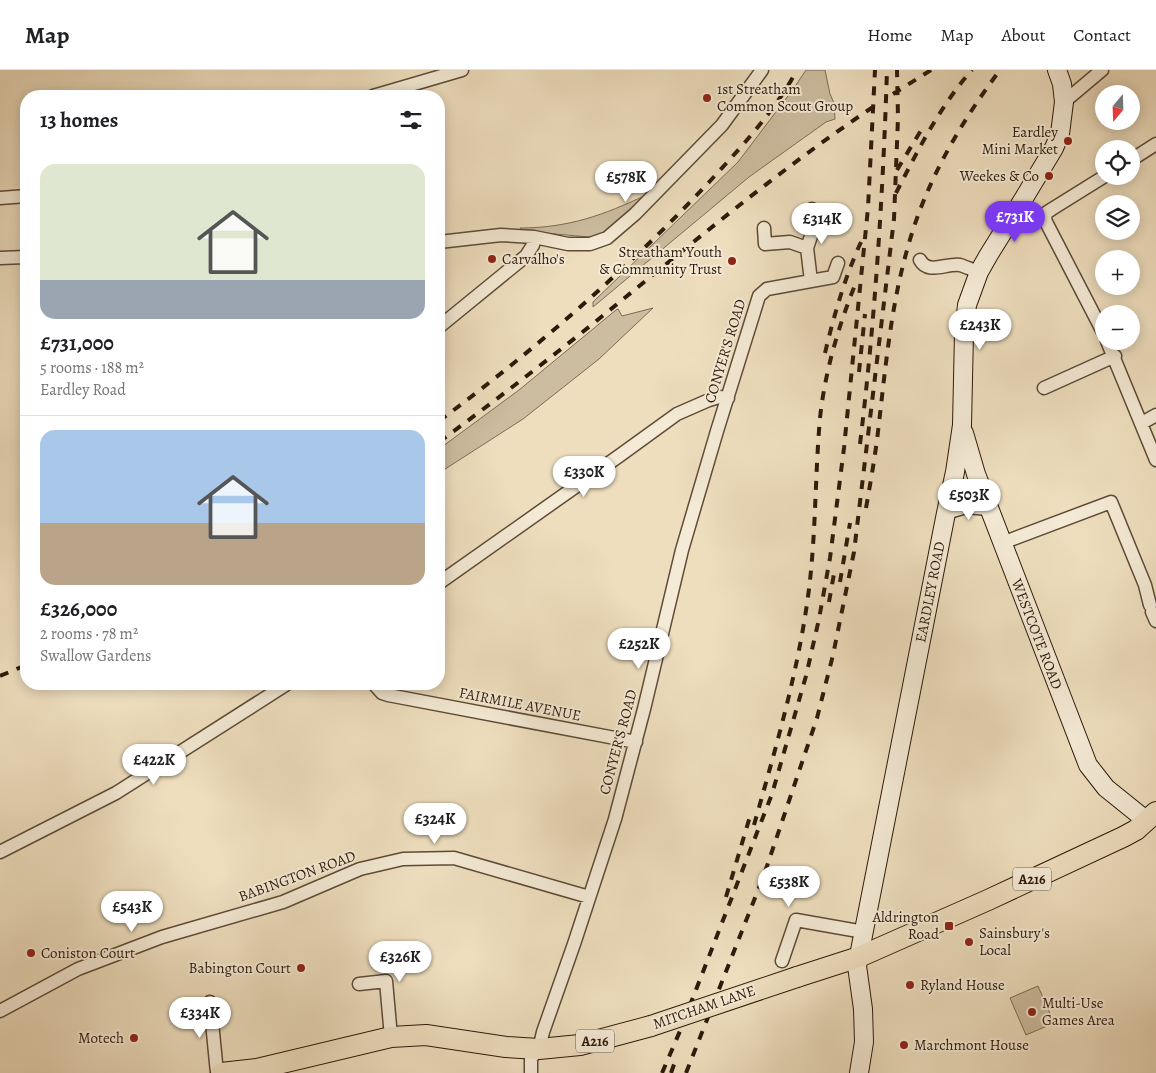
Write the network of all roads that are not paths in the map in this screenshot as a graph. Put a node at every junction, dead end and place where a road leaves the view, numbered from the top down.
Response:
1 (462, 70) edge
2 (762, 70) edge
3 (1057, 70) edge
4 (1102, 70) edge
5 (394, 90) edge
6 (1064, 102) junction
7 (1156, 144) edge
8 (1140, 154) edge
9 (1095, 182) edge
10 (20, 196) edge
11 (0, 198) edge
12 (812, 209) dead end
13 (764, 228) dead end
14 (534, 237) junction
15 (445, 241) edge
16 (807, 248) junction
17 (20, 257) edge
18 (0, 258) edge
19 (920, 260) dead end
20 (838, 263) dead end
21 (979, 272) junction
22 (811, 281) junction
23 (1095, 316) edge
24 (445, 322) edge
25 (1111, 350) edge
26 (1114, 356) junction
27 (1044, 388) dead end
28 (728, 398) junction
29 (1156, 415) edge
30 (1142, 423) junction
31 (962, 425) junction
32 (1156, 460) edge
33 (989, 509) junction
34 (946, 513) junction
35 (1002, 543) junction
36 (445, 579) edge
37 (1153, 613) edge
38 (278, 690) edge
39 (379, 690) edge
40 (636, 742) junction
41 (1153, 816) edge
42 (0, 852) edge
43 (589, 897) junction
44 (864, 932) junction
45 (859, 957) junction
46 (782, 961) dead end
47 (359, 984) dead end
48 (210, 1002) dead end
49 (0, 1011) edge
50 (391, 1037) junction
51 (539, 1049) junction
52 (219, 1073) edge
53 (531, 1073) edge
54 (859, 1073) edge

1 - 5 street
2 - 14 street
3 - 6 street, EARDLEY ROAD
4 - 6 street
6 - 21 street, EARDLEY ROAD
7 - 8 street
9 - 23 street
10 - 11 street
12 - 16 street
13 - 16 street
14 - 15 street
14 - 24 street
16 - 22 street
17 - 18 street
19 - 21 street
20 - 22 street
21 - 31 street, EARDLEY ROAD
22 - 28 street, CONYER'S ROAD
25 - 26 street
26 - 27 street
26 - 30 street
28 - 36 street
28 - 40 street, CONYER'S ROAD
29 - 30 street
30 - 32 street
31 - 33 street, WESTCOTE ROAD
31 - 34 street, EARDLEY ROAD
33 - 34 street
33 - 35 street, WESTCOTE ROAD
34 - 44 street, EARDLEY ROAD
35 - 37 street
35 - 41 street, WESTCOTE ROAD
38 - 42 street
39 - 40 street, FAIRMILE AVENUE
40 - 43 street, CONYER'S ROAD
41 - 45 main road, MITCHAM LANE / A216
43 - 49 street, BABINGTON ROAD
43 - 51 street, CONYER'S ROAD
44 - 45 street, EARDLEY ROAD
44 - 46 street
45 - 51 main road, MITCHAM LANE / A216, bridge
45 - 54 street
47 - 50 street
48 - 52 street
50 - 51 main road, MITCHAM LANE / A216
50 - 52 main road, MITCHAM LANE / A216
51 - 53 street, CONYER'S ROAD

